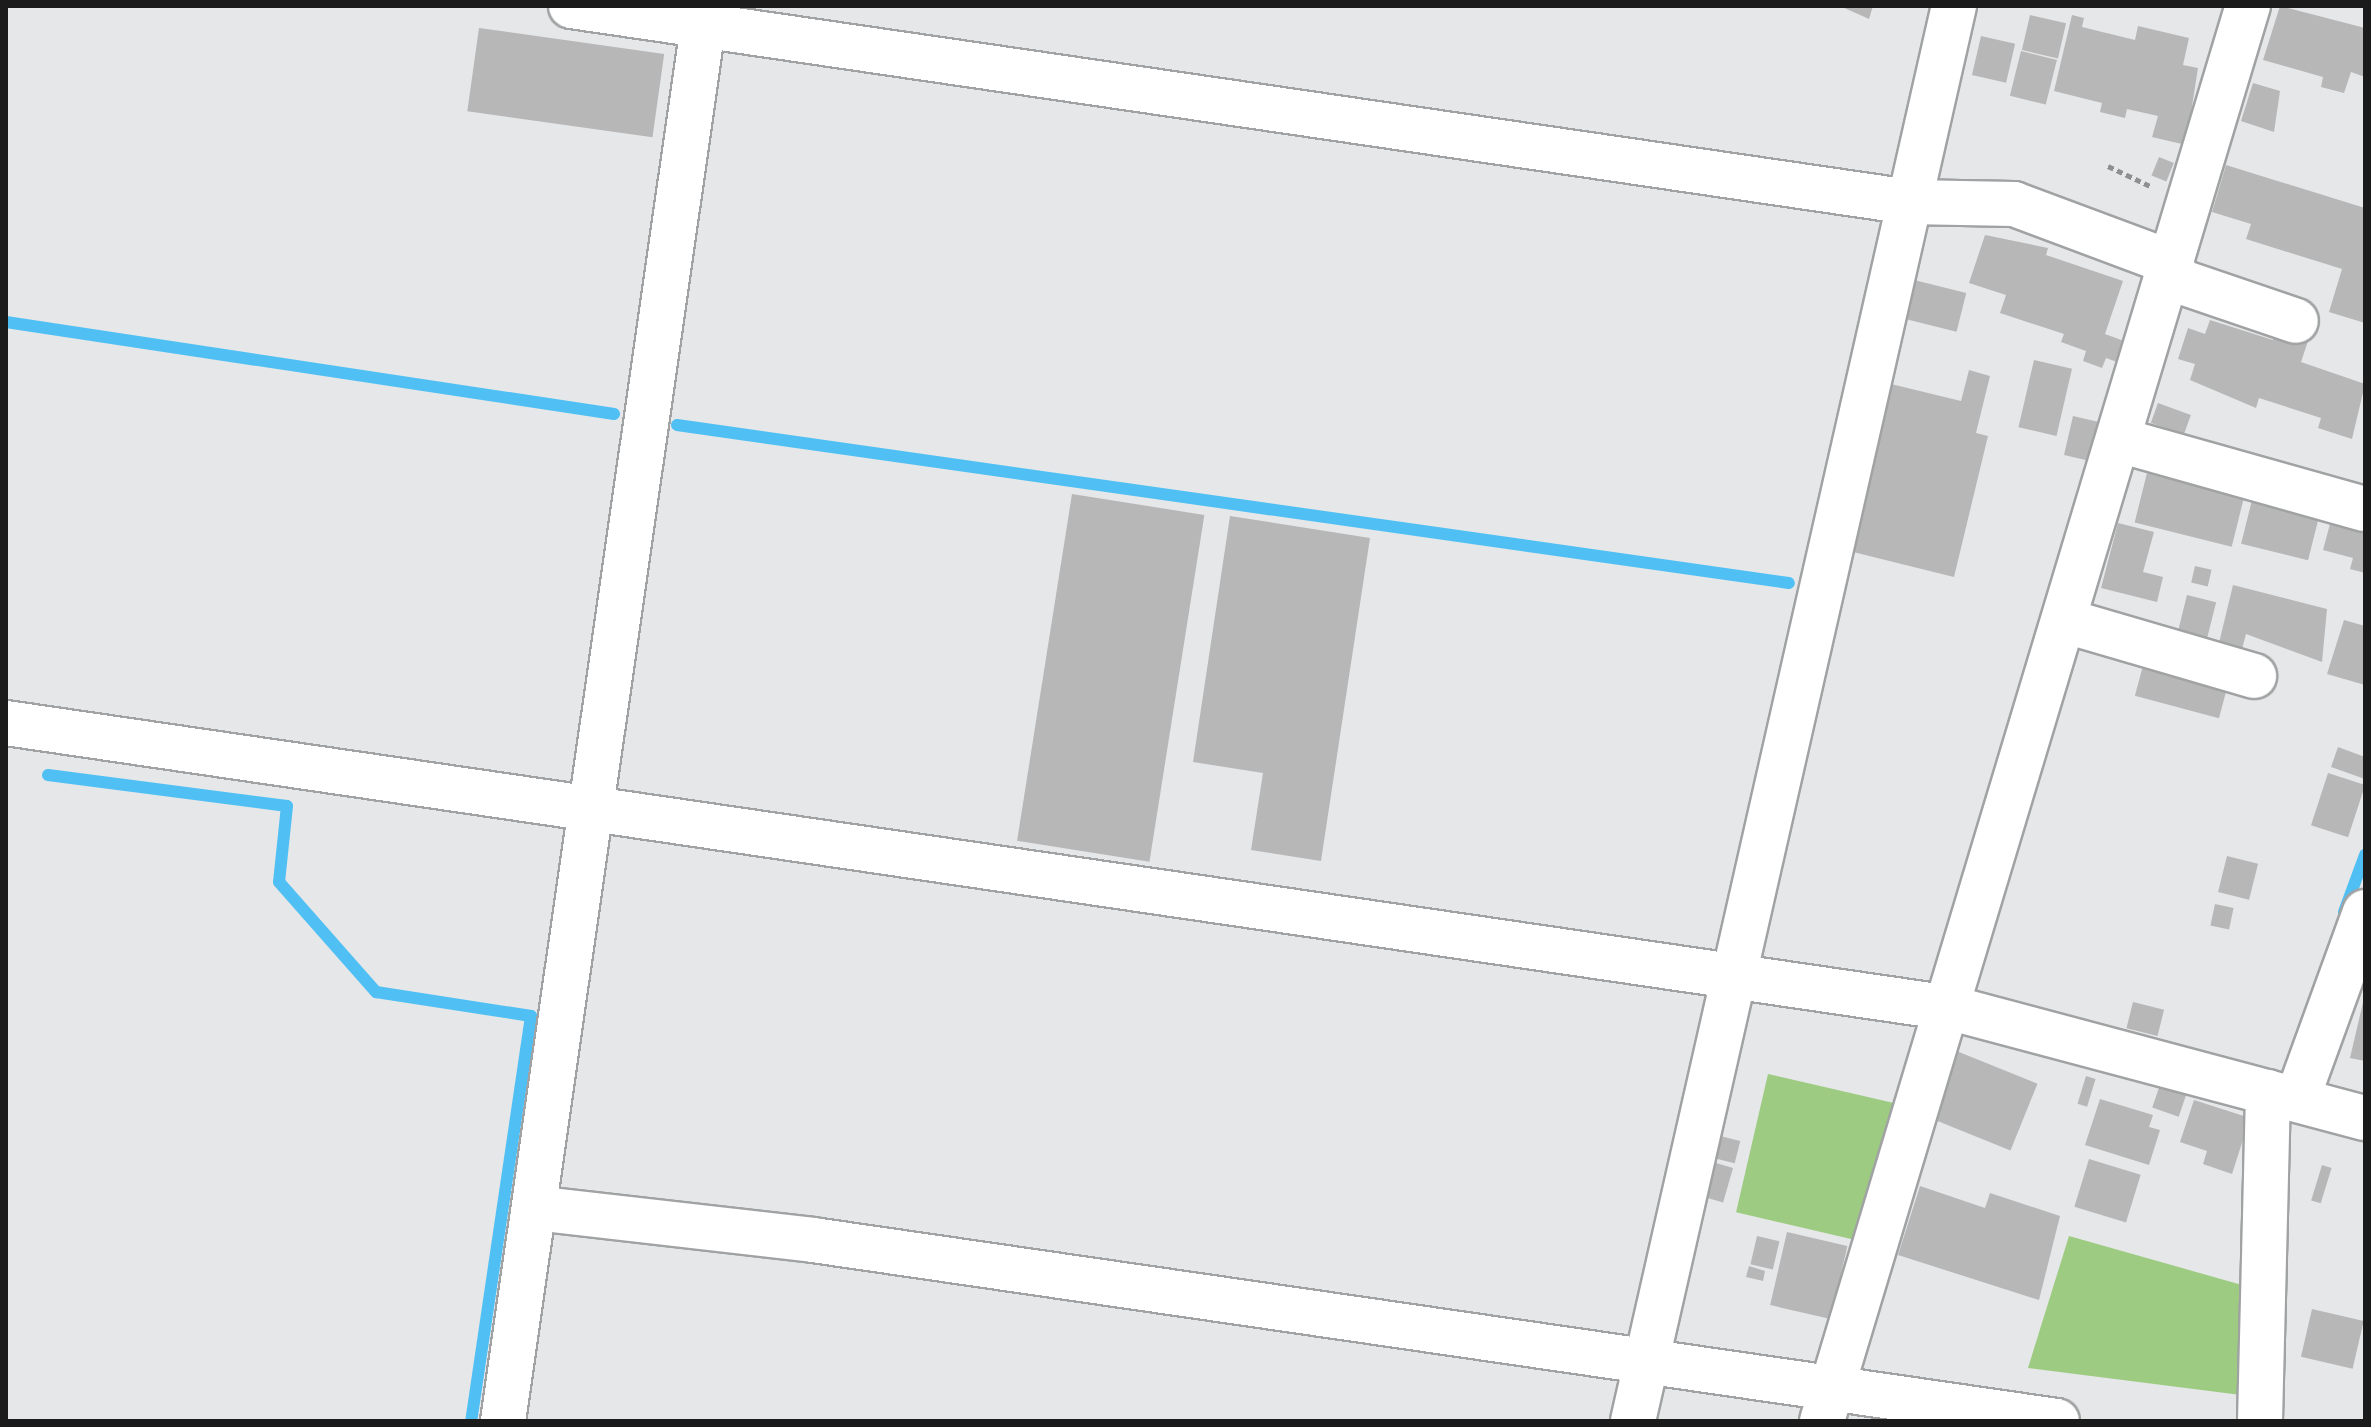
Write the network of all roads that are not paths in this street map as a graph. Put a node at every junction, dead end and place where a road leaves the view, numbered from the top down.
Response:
1 (571, 6) edge
2 (1954, 6) edge
3 (2248, 6) edge
4 (705, 15) edge
5 (1909, 202) junction
6 (2170, 270) junction
7 (2296, 321) dead end
8 (2119, 440) junction
9 (2365, 509) edge
10 (2066, 621) junction
11 (2254, 676) dead end
12 (6, 723) edge
13 (591, 810) junction
14 (2365, 912) edge
15 (1736, 973) junction
16 (1951, 1008) junction
17 (2282, 1096) junction
18 (2365, 1118) edge
19 (534, 1208) junction
20 (1646, 1364) junction
21 (1828, 1404) edge
22 (503, 1421) edge
23 (1633, 1421) edge
24 (2057, 1421) edge
25 (2260, 1421) edge

1 - 4 street
2 - 5 street
3 - 6 street
4 - 5 street
4 - 13 street
5 - 6 street
5 - 15 street
6 - 7 street
6 - 8 street
8 - 9 street
8 - 10 street
10 - 11 street
10 - 16 street
12 - 13 street
13 - 15 street
13 - 19 street
14 - 17 street
15 - 16 street
15 - 20 street
16 - 17 street
16 - 21 street
17 - 18 street
17 - 25 street
19 - 20 street
19 - 22 street
20 - 21 street
20 - 23 street
21 - 24 street

